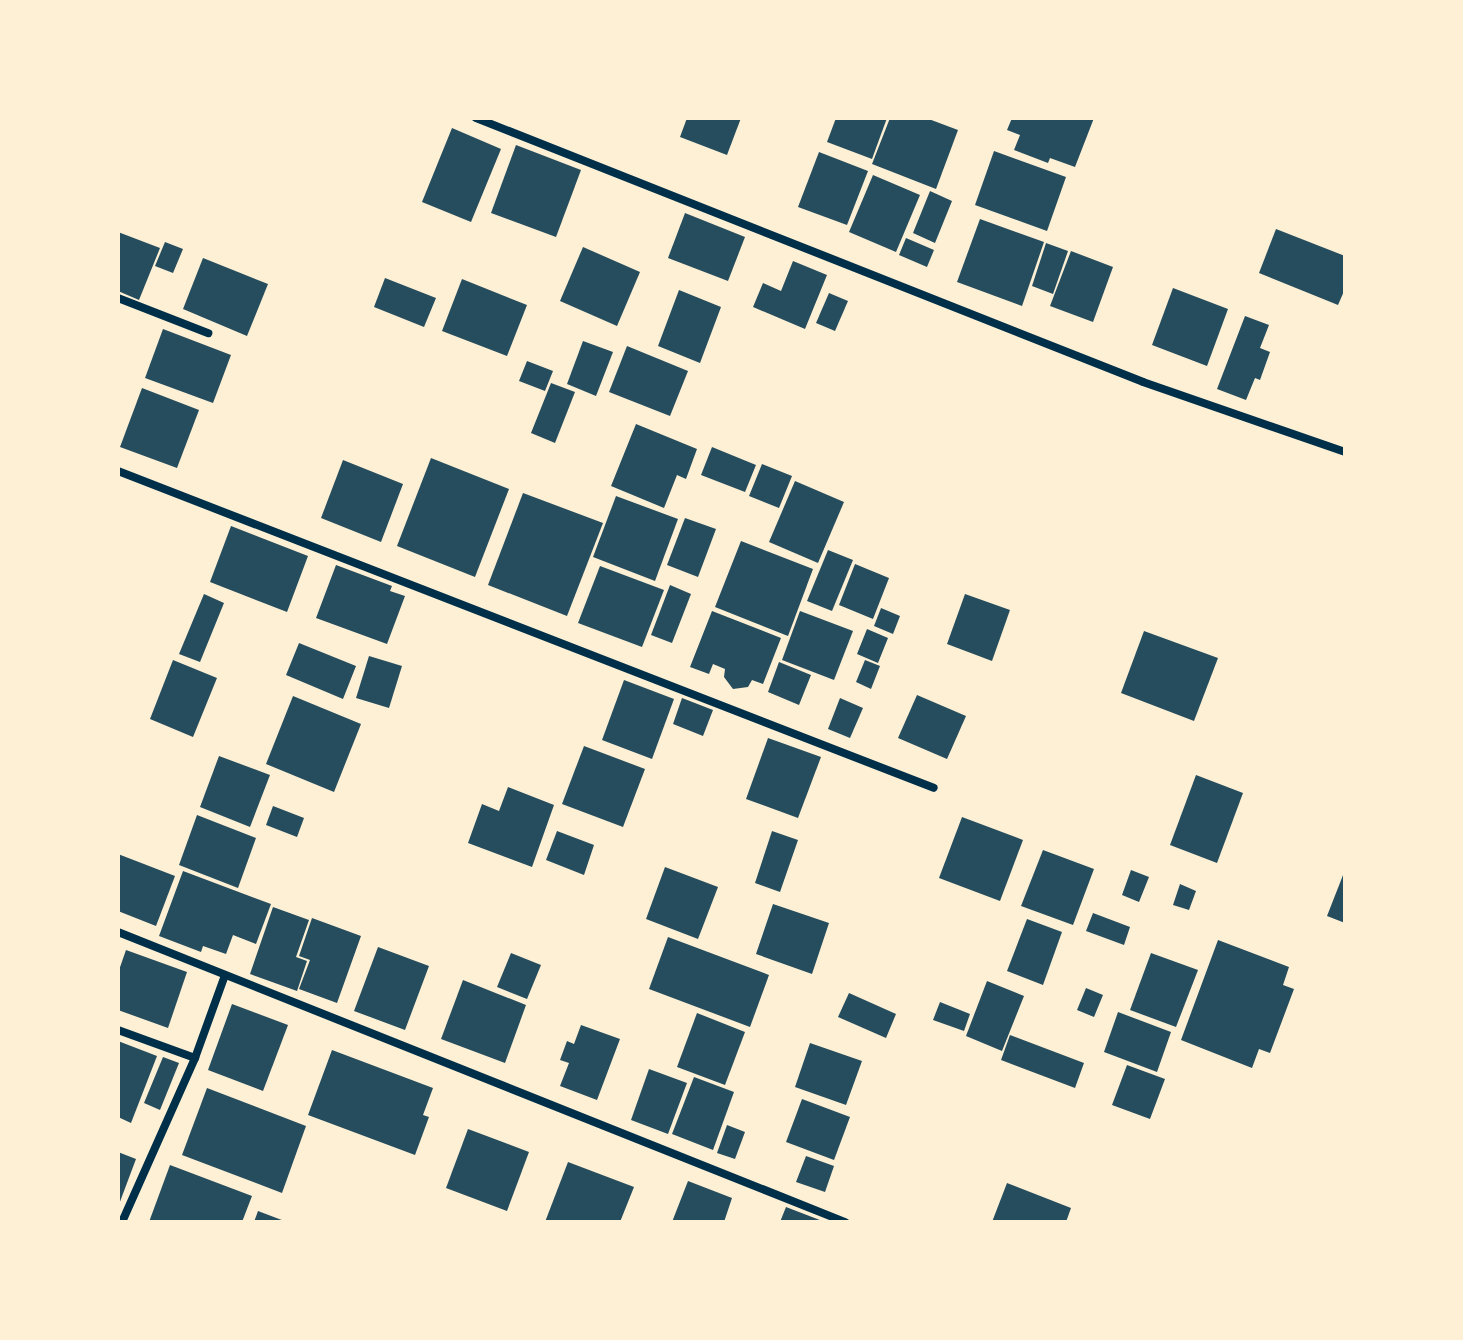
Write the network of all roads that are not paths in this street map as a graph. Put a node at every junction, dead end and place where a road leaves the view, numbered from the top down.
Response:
1 (476, 118) edge
2 (118, 298) edge
3 (208, 333) dead end
4 (1345, 452) edge
5 (118, 471) edge
6 (934, 788) dead end
7 (118, 932) edge
8 (225, 975) junction
9 (118, 1030) edge
10 (195, 1058) junction
11 (122, 1222) edge
12 (845, 1222) edge

1 - 4 street
2 - 3 street
5 - 6 street
7 - 8 street
8 - 10 street
8 - 12 street
9 - 10 street
10 - 11 street

